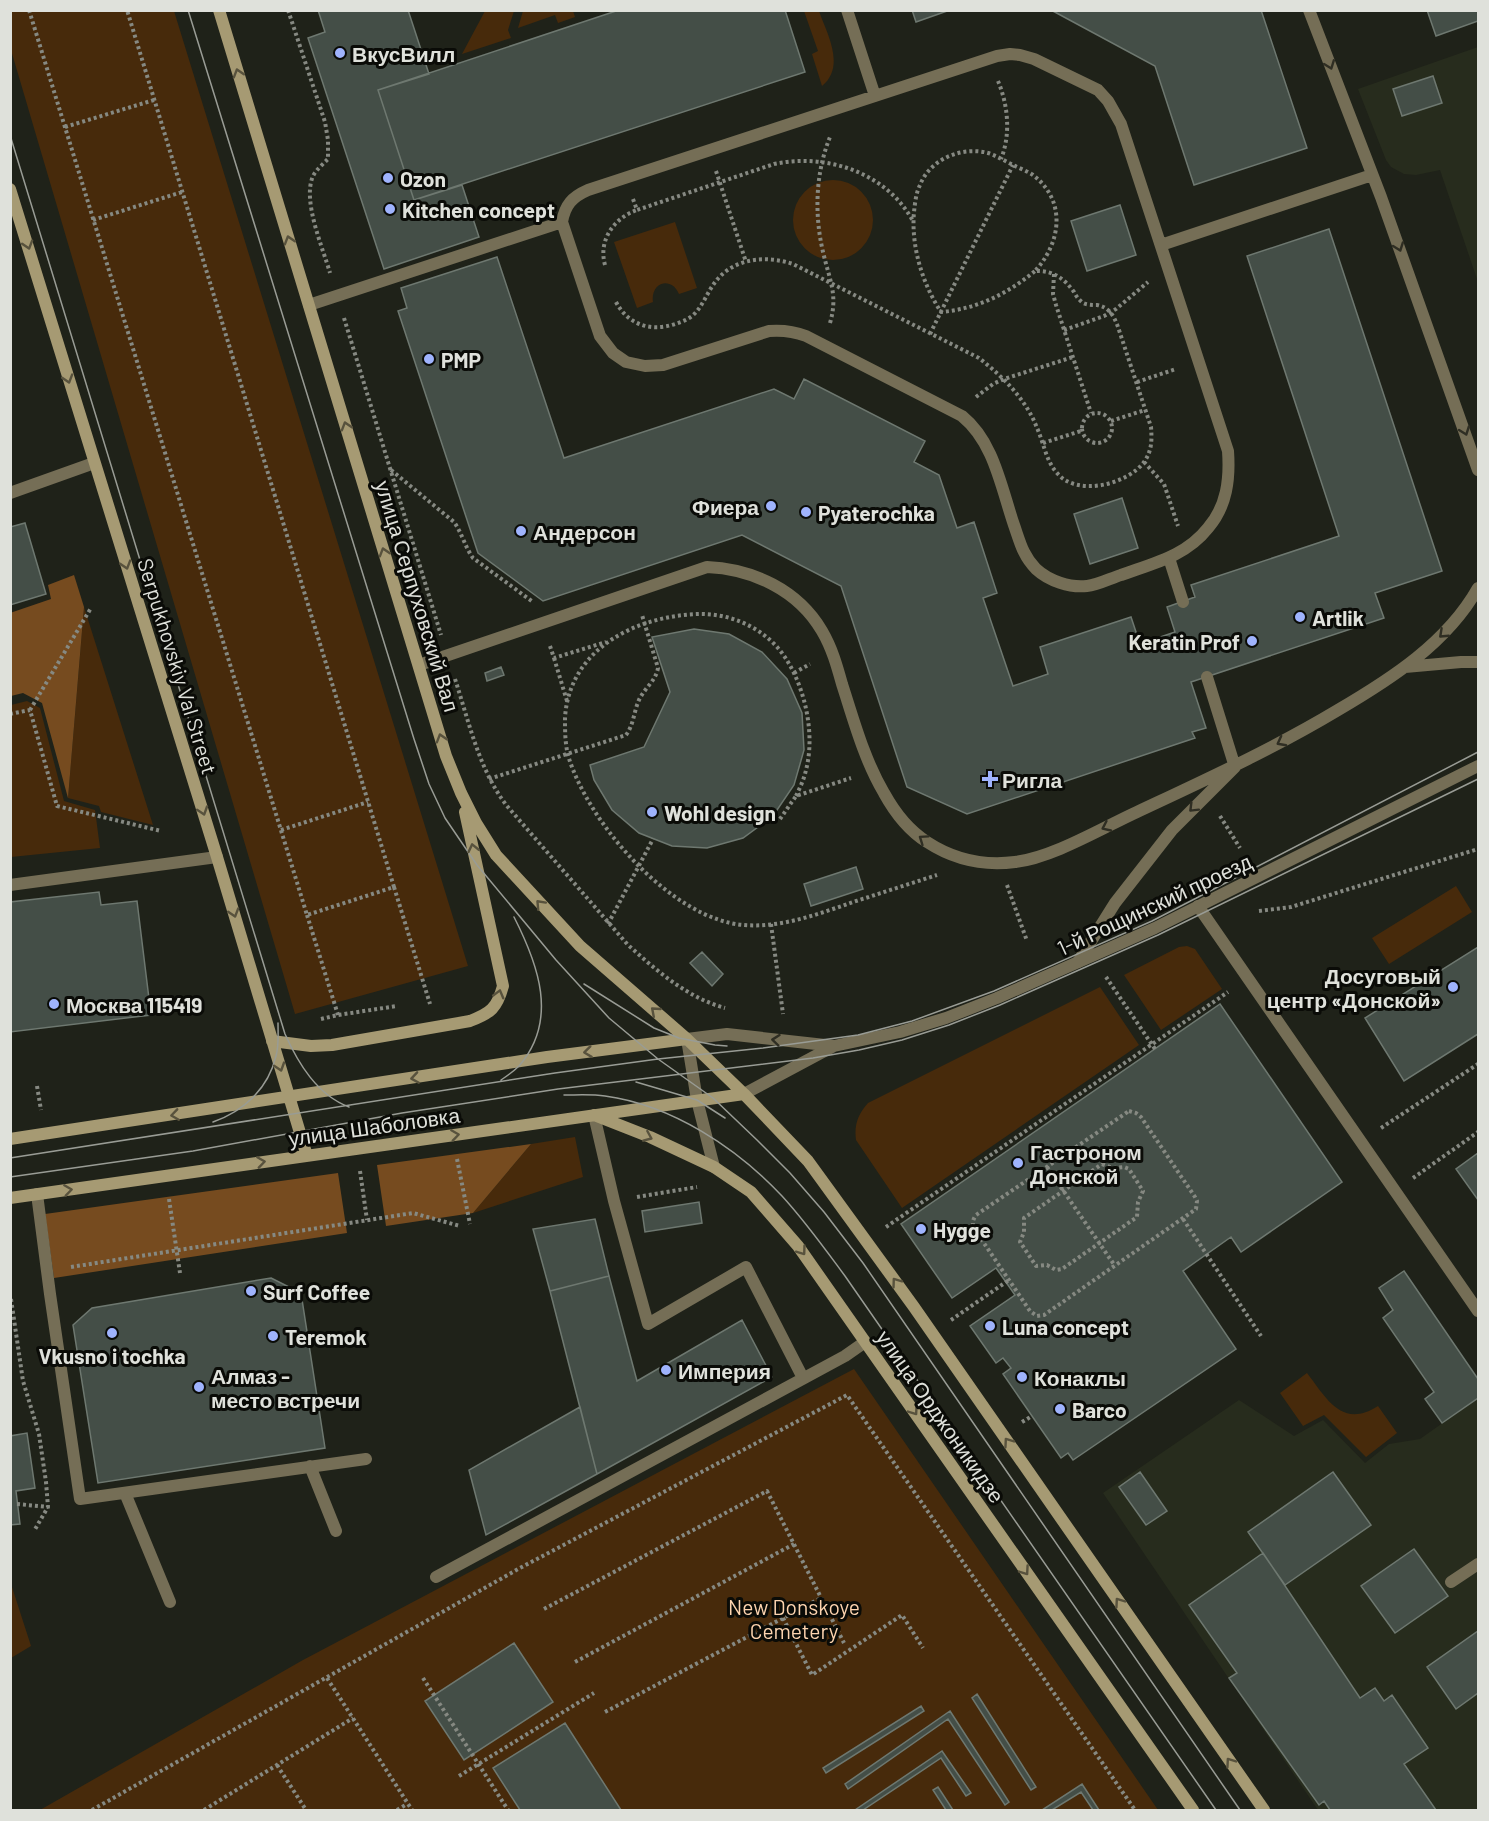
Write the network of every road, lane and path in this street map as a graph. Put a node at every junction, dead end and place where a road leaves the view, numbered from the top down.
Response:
1 (29, 10) edge
2 (127, 10) edge
3 (219, 10) edge
4 (288, 10) edge
5 (847, 10) edge
6 (1309, 10) edge
7 (986, 60) junction
8 (875, 96) junction
9 (154, 100) junction
10 (848, 105) junction
11 (65, 127) junction
12 (709, 151) junction
13 (1000, 159) junction
14 (822, 162) junction
15 (1013, 165) junction
16 (1372, 175) junction
17 (627, 178) junction
18 (720, 182) junction
19 (10, 189) edge
20 (182, 192) junction
21 (637, 210) junction
22 (93, 220) junction
23 (914, 221) junction
24 (562, 222) junction
25 (1161, 244) junction
26 (746, 262) junction
27 (1168, 266) junction
28 (1035, 271) junction
29 (1054, 274) junction
30 (832, 284) junction
31 (584, 288) junction
32 (337, 296) junction
33 (614, 296) dead end
34 (309, 305) junction
35 (940, 312) junction
36 (1111, 312) junction
37 (1064, 330) junction
38 (930, 334) junction
39 (819, 342) junction
40 (1073, 357) junction
41 (1199, 362) junction
42 (1004, 379) junction
43 (1137, 382) junction
44 (1145, 410) junction
45 (958, 413) junction
46 (1091, 413) junction
47 (1111, 421) junction
48 (1082, 431) junction
49 (1043, 443) junction
50 (1144, 462) junction
51 (94, 463) junction
52 (390, 469) junction
53 (1479, 470) edge
54 (10, 493) edge
55 (1185, 550) junction
56 (1169, 558) junction
57 (1479, 588) edge
58 (634, 591) junction
59 (1183, 602) dead end
60 (91, 608) dead end
61 (549, 621) junction
62 (645, 624) junction
63 (608, 641) junction
64 (447, 655) junction
65 (554, 658) junction
66 (1479, 662) edge
67 (419, 665) junction
68 (1405, 667) junction
69 (1206, 677) dead end
70 (567, 703) junction
71 (30, 710) junction
72 (10, 714) edge
73 (567, 754) junction
74 (1479, 766) edge
75 (1235, 767) junction
76 (872, 772) junction
77 (489, 779) junction
78 (461, 793) junction
79 (796, 796) junction
80 (368, 802) junction
81 (1215, 808) dead end
82 (780, 819) dead end
83 (281, 830) junction
84 (161, 831) dead end
85 (653, 839) dead end
86 (1240, 848) dead end
87 (1479, 849) edge
88 (217, 857) junction
89 (976, 862) junction
90 (638, 866) junction
91 (10, 885) edge
92 (1007, 885) dead end
93 (394, 887) junction
94 (1198, 906) junction
95 (1259, 911) dead end
96 (307, 915) junction
97 (608, 924) junction
98 (771, 924) junction
99 (1027, 941) dead end
100 (1078, 962) junction
101 (1106, 977) dead end
102 (1247, 979) junction
103 (429, 1002) dead end
104 (734, 1010) dead end
105 (783, 1014) dead end
106 (338, 1015) dead end
107 (687, 1039) junction
108 (272, 1041) junction
109 (1152, 1044) junction
110 (834, 1046) junction
111 (1155, 1049) dead end
112 (1479, 1064) edge
113 (37, 1086) dead end
114 (744, 1094) junction
115 (290, 1097) junction
116 (697, 1101) junction
117 (594, 1115) junction
118 (42, 1117) dead end
119 (1479, 1132) edge
120 (10, 1139) edge
121 (1360, 1141) junction
122 (456, 1150) dead end
123 (306, 1156) junction
124 (359, 1164) dead end
125 (714, 1167) junction
126 (1047, 1167) junction
127 (167, 1188) dead end
128 (1063, 1191) junction
129 (1394, 1191) junction
130 (37, 1194) junction
131 (10, 1198) edge
132 (1183, 1219) junction
133 (367, 1220) junction
134 (470, 1224) dead end
135 (460, 1226) dead end
136 (885, 1227) dead end
137 (1099, 1243) junction
138 (177, 1250) junction
139 (1115, 1266) junction
140 (62, 1268) dead end
141 (180, 1273) dead end
142 (1009, 1280) junction
143 (12, 1299) edge
144 (1479, 1311) edge
145 (950, 1320) dead end
146 (1261, 1336) dead end
147 (865, 1341) junction
148 (803, 1378) junction
149 (1032, 1416) dead end
150 (1021, 1423) dead end
151 (366, 1459) dead end
152 (310, 1466) junction
153 (125, 1493) junction
154 (17, 1504) dead end
155 (48, 1507) junction
156 (34, 1531) dead end
157 (336, 1531) dead end
158 (794, 1545) junction
159 (1479, 1563) edge
160 (436, 1577) dead end
161 (1451, 1582) dead end
162 (821, 1598) junction
163 (170, 1602) dead end
164 (544, 1609) dead end
165 (783, 1618) junction
166 (844, 1643) dead end
167 (923, 1648) dead end
168 (575, 1662) dead end
169 (327, 1678) junction
170 (423, 1678) dead end
171 (594, 1693) dead end
172 (606, 1712) dead end
173 (353, 1718) junction
174 (478, 1764) junction
175 (277, 1765) junction
176 (459, 1776) dead end
177 (408, 1804) junction
178 (92, 1810) edge
179 (204, 1810) edge
180 (306, 1810) edge
181 (397, 1810) edge
182 (412, 1810) edge
183 (508, 1810) edge
184 (1135, 1810) edge
185 (1193, 1810) edge
186 (1264, 1810) edge

1 - 11 path
2 - 9 path
34 -> 3 main road, улица Серпуховский Вал
4 - 32 path
5 - 8 street
6 -> 16 street
7 - 8 street
7 - 13 path
7 - 25 street
8 - 10 street
9 - 11 path
9 - 20 path
10 - 12 street
10 - 14 path
11 - 22 path
12 - 17 street
12 - 18 path
13 - 15 path
13 - 23 path
14 - 18 path
14 - 23 path
14 - 30 path
15 - 28 path
15 - 35 path
16 - 25 street
16 -> 53 street
17 - 21 path
17 - 24 street
18 - 21 path
18 - 26 path
19 -> 51 main road, Serpukhovskiy Val Street
20 - 22 path
20 - 80 path
21 - 31 path
22 - 83 path
23 - 35 path
24 - 31 street
24 - 32 street
25 - 27 street
26 - 30 path
26 - 33 path
27 - 36 path
27 - 41 street
28 - 29 path
28 - 35 path
29 - 36 path
29 - 37 path
30 - 38 path
30 - 39 path
31 - 39 street
32 - 34 street
32 - 52 path
67 -> 34 main road, улица Серпуховский Вал
35 - 38 path
36 - 37 path
36 - 43 path
37 - 40 path
38 - 42 path
39 - 45 street
40 - 42 path
40 - 46 path
41 - 43 path
41 - 55 street
42 - 45 path
42 - 49 path
43 - 44 path
44 - 47 path
44 - 50 path
45 - 56 street
46 - 47 path
46 - 48 path
47 - 48 path
48 - 49 path
49 - 50 path
50 - 55 path
51 - 54 street
51 -> 88 main road, Serpukhovskiy Val Street
52 - 61 path
52 - 64 path
55 - 56 street
56 - 59 street
57 -> 68 street
58 - 61 street
58 - 62 path
58 - 76 street
60 - 71 path
61 - 64 street
61 - 65 path
62 - 63 path
62 - 73 path
62 - 79 path
63 - 65 path
63 - 70 path
64 - 67 street
64 - 77 path
65 - 70 path
66 - 68 street
78 -> 67 main road, улица Серпуховский Вал
68 -> 75 street
69 - 75 street
70 - 73 path
71 - 72 path
71 - 84 path
73 - 77 path
73 - 90 path
74 - 94 street, 1-й Рощинский проезд
75 -> 89 street
75 -> 100 street
76 - 79 path
89 -> 76 street
77 - 97 path
107 -> 78 main road, улица Серпуховский Вал
108 -> 78 main road
79 - 82 path
80 - 83 path
80 - 93 path
81 - 86 path
83 - 96 path
85 - 90 path
87 - 95 path
88 - 91 street
88 -> 108 main road, Serpukhovskiy Val Street
89 - 98 path
90 - 97 path
90 - 98 path
92 - 99 path
93 - 96 path
93 - 103 path
94 - 100 street, 1-й Рощинский проезд
94 - 102 street
96 - 106 path
97 - 104 path
98 - 105 path
100 - 110 street, 1-й Рощинский проезд
101 - 109 path
102 - 109 path
102 - 121 street
110 -> 107 street, 1-й Рощинский проезд
107 - 114 main road, улица Серпуховский Вал
107 -> 115 main road, улица Шаболовка
107 - 116 street
108 -> 115 main road, Serpukhovskiy Val Street
109 - 111 path
109 - 136 path
110 - 114 street, 1-й Рощинский проезд
112 - 121 path
113 - 118 path
114 - 116 main road, улица Шаболовка
186 -> 114 main road, улица Орджоникидзе
115 -> 120 main road, улица Шаболовка
115 - 123 main road, Serpukhovskiy Val Street
116 - 117 main road, улица Шаболовка
116 - 125 street
123 -> 117 main road, улица Шаболовка
117 -> 125 main road, улица Орджоникидзе
117 - 148 street
119 - 129 path
121 - 129 street
122 - 134 path
130 -> 123 main road, улица Шаболовка
124 - 133 path
125 -> 147 main road, улица Орджоникидзе
126 - 128 path
126 - 132 path
126 - 142 path
127 - 138 path
128 - 137 path
128 - 137 path
128 - 137 path
129 - 144 street
130 - 131 main road, улица Шаболовка
130 - 153 street
132 - 139 path
132 - 146 path
133 - 135 path
133 - 138 path
137 - 139 path
138 - 140 path
138 - 141 path
139 - 142 path
142 - 145 path
143 - 155 path
147 - 148 street
147 -> 185 main road, улица Орджоникидзе
148 - 160 street
149 - 150 path
151 - 152 street
152 - 153 street
152 - 157 street
153 - 163 street
154 - 155 path
155 - 156 path
158 - 162 path
158 - 164 path
158 - 168 path
159 - 161 street
162 - 165 path
162 - 166 path
165 - 167 path
165 - 172 path
169 - 173 path
169 - 178 path
169 - 184 path
170 - 174 path
171 - 174 path
173 - 175 path
173 - 177 path
174 - 176 path
174 - 183 path
175 - 179 path
175 - 180 path
177 - 181 path
177 - 182 path

